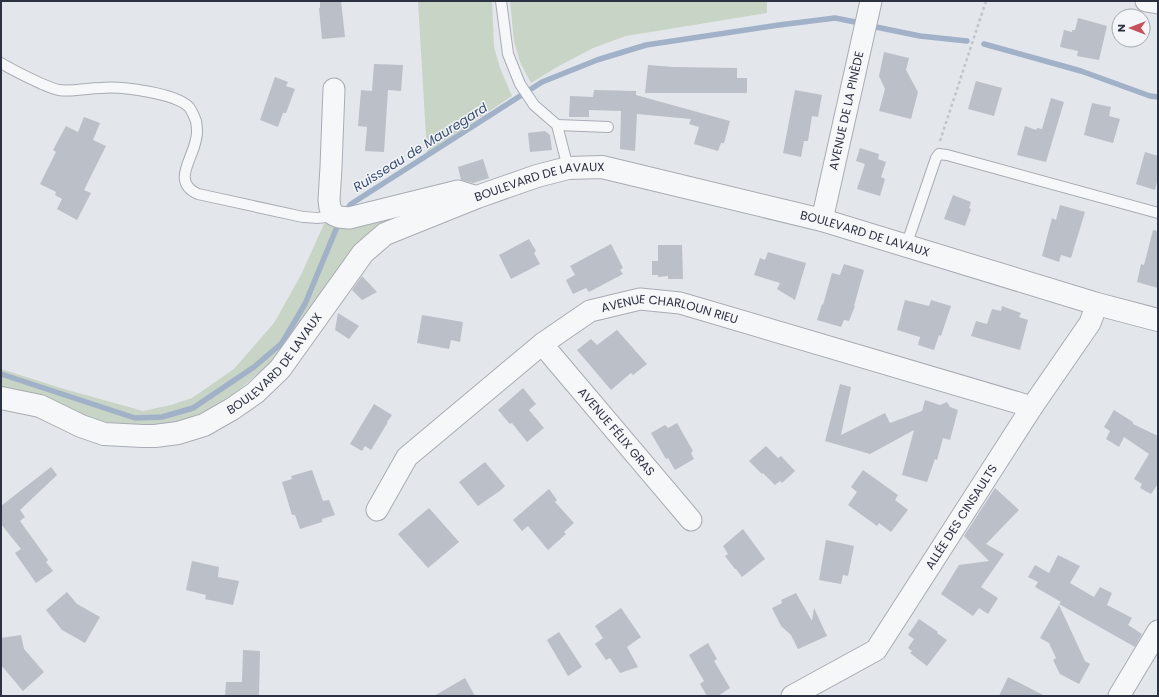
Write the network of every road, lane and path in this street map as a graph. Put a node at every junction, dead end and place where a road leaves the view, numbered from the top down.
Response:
1 (501, 1) edge
2 (986, 1) edge
3 (1146, 1) edge
4 (1158, 3) edge
5 (870, 5) edge
6 (1, 63) edge
7 (334, 89) dead end
8 (557, 125) junction
9 (608, 127) dead end
10 (940, 154) junction
11 (568, 168) junction
12 (477, 197) junction
13 (1158, 213) edge
14 (341, 217) junction
15 (822, 220) junction
16 (906, 246) junction
17 (1097, 304) junction
18 (1158, 320) edge
19 (542, 344) junction
20 (1, 398) edge
21 (1032, 407) junction
22 (377, 510) dead end
23 (691, 520) dead end
24 (1158, 631) edge
25 (792, 696) edge
26 (1119, 696) edge

1 - 8 lane
2 - 10 path
3 - 4 street
5 - 15 street, AVENUE DE LA PINÈDE
6 - 14 lane
7 - 14 street
8 - 9 lane
8 - 11 lane
10 - 13 lane
10 - 16 lane
11 - 12 street, BOULEVARD DE LAVAUX
11 - 15 street, BOULEVARD DE LAVAUX
12 - 14 street
12 - 20 street, BOULEVARD DE LAVAUX
15 - 16 street, BOULEVARD DE LAVAUX
16 - 17 street, BOULEVARD DE LAVAUX
17 - 18 street, BOULEVARD DE LAVAUX
17 - 21 street, ALLÉE DES CINSAULTS
19 - 21 street, AVENUE CHARLOUN RIEU
19 - 22 street, AVENUE CHARLOUN RIEU
19 - 23 street, AVENUE FÉLIX GRAS
21 - 25 street, ALLÉE DES CINSAULTS
24 - 26 street

